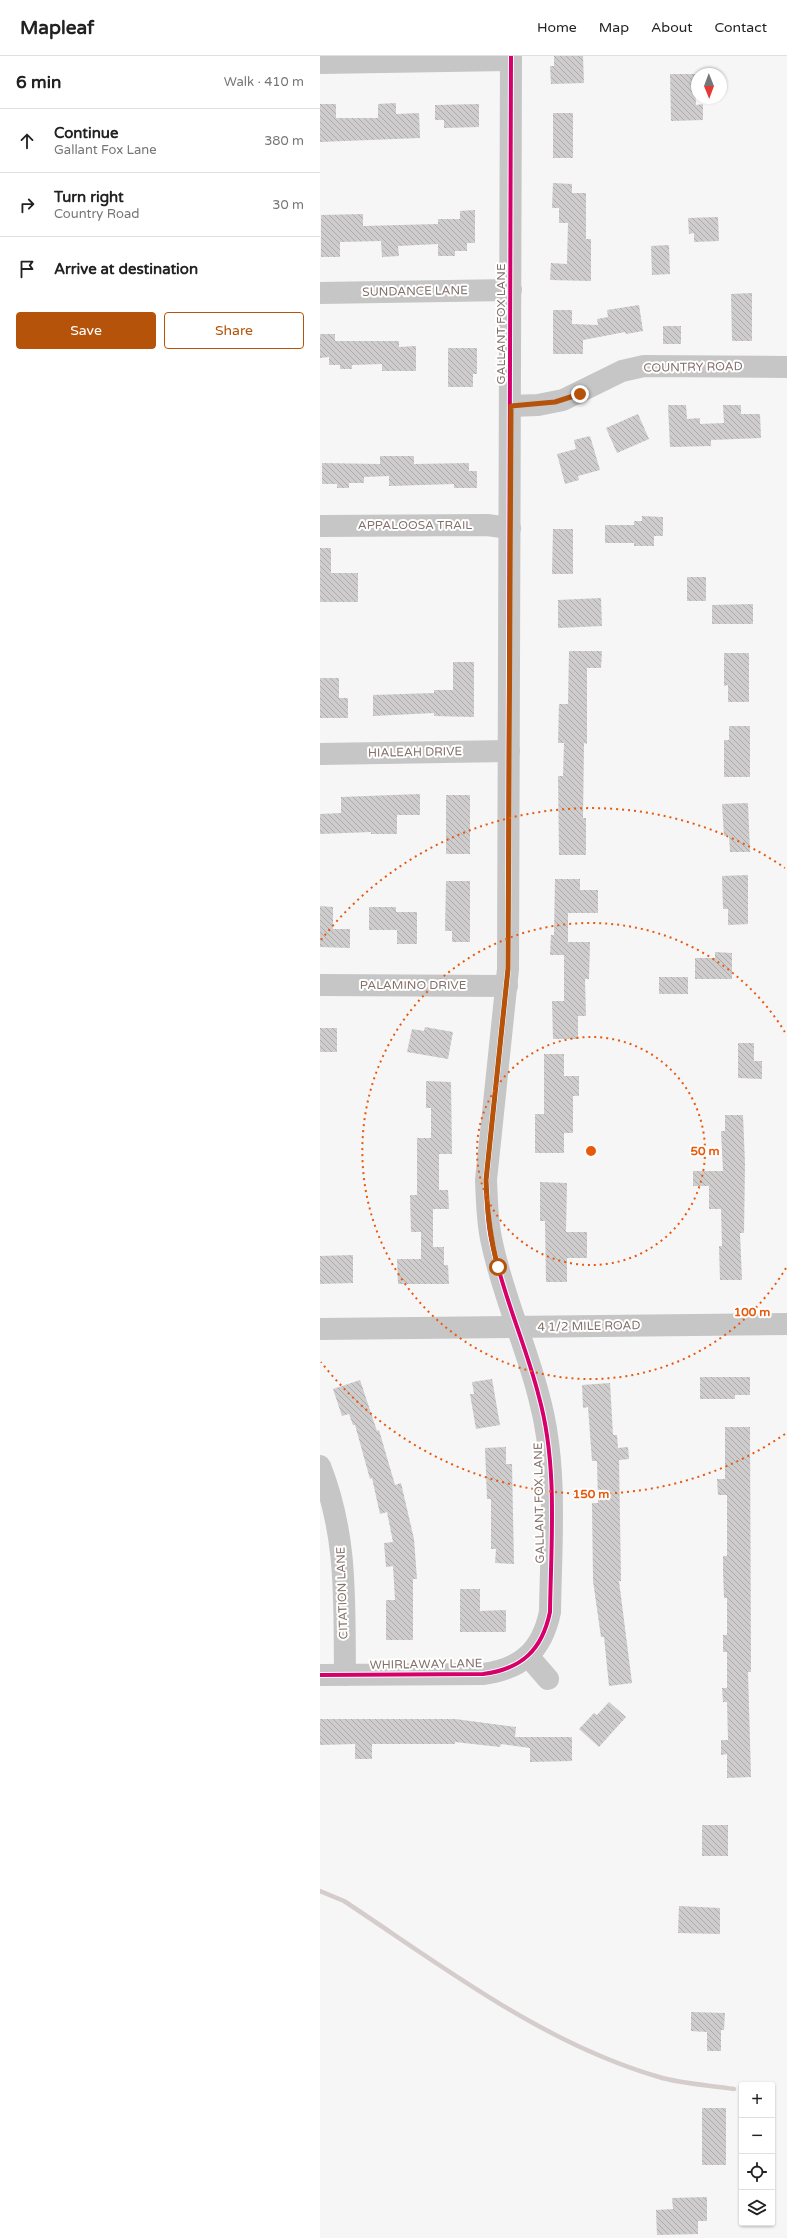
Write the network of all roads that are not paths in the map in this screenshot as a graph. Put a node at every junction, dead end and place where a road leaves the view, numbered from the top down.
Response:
1 (511, 58) edge
2 (320, 63) edge
3 (511, 290) junction
4 (320, 293) edge
5 (787, 367) edge
6 (511, 406) junction
7 (320, 526) edge
8 (510, 528) junction
9 (509, 751) junction
10 (320, 754) edge
11 (320, 985) edge
12 (507, 986) junction
13 (787, 1324) edge
14 (517, 1327) junction
15 (320, 1329) edge
16 (320, 1466) edge
17 (528, 1656) junction
18 (320, 1675) edge
19 (345, 1675) junction
20 (548, 1679) dead end

1 - 2 street
1 - 3 street, GALLANT FOX LANE
3 - 4 street, SUNDANCE LANE
3 - 6 street, GALLANT FOX LANE
5 - 6 street, COUNTRY ROAD
6 - 8 street, GALLANT FOX LANE
7 - 8 street, APPALOOSA TRAIL
8 - 9 street, GALLANT FOX LANE
9 - 10 street, HIALEAH DRIVE
9 - 12 street, GALLANT FOX LANE
11 - 12 street, PALAMINO DRIVE
12 - 14 street, GALLANT FOX LANE
13 - 14 street, 4 1/2 MILE ROAD
14 - 15 street, 4 1/2 MILE ROAD
14 - 17 street, GALLANT FOX LANE
16 - 19 street, CITATION LANE
17 - 19 street, WHIRLAWAY LANE
17 - 20 street
18 - 19 street, WHIRLAWAY LANE

